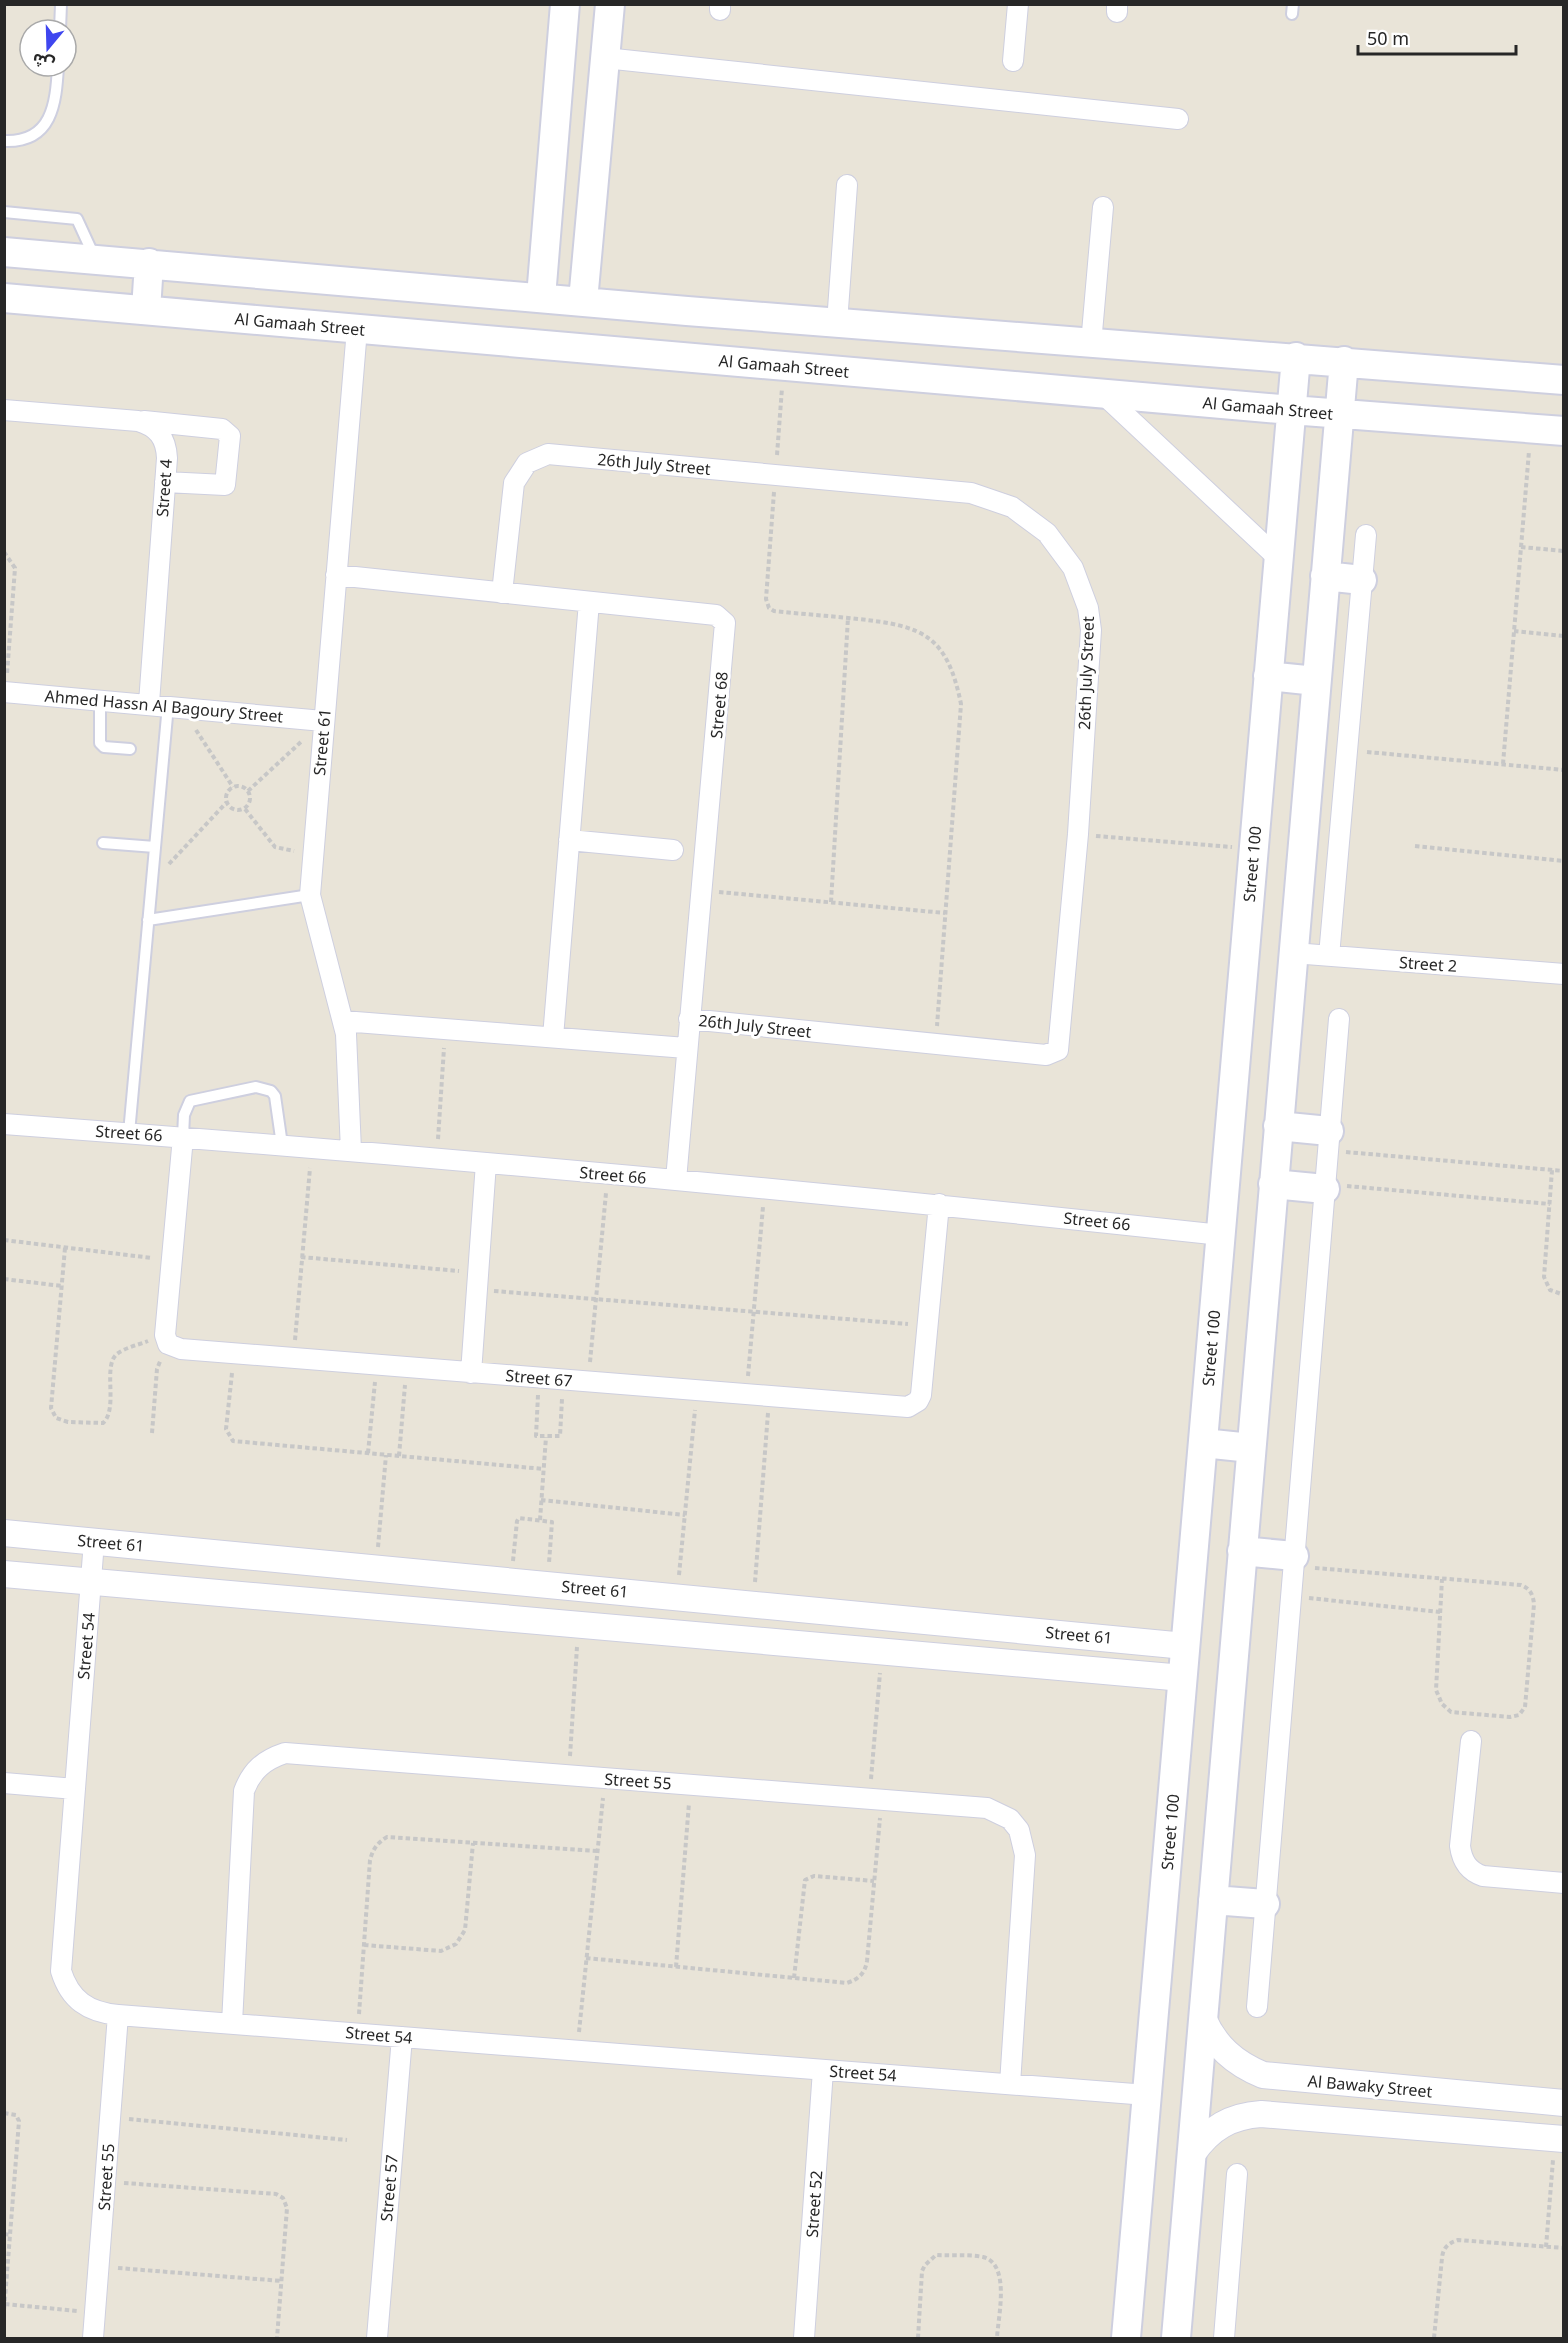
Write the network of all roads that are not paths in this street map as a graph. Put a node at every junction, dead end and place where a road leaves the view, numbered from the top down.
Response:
1 (565, 4) edge
2 (610, 4) edge
3 (1018, 4) edge
4 (605, 58) junction
5 (1013, 61) dead end
6 (58, 78) edge
7 (1178, 119) dead end
8 (4, 141) edge
9 (847, 185) dead end
10 (1103, 207) dead end
11 (4, 212) edge
12 (4, 252) edge
13 (96, 259) junction
14 (149, 263) junction
15 (541, 297) junction
16 (4, 298) edge
17 (583, 301) junction
18 (146, 310) junction
19 (687, 311) junction
20 (837, 323) junction
21 (357, 329) junction
22 (1091, 344) junction
23 (683, 357) junction
24 (1296, 357) junction
25 (1344, 361) junction
26 (1563, 380) edge
27 (1103, 394) junction
28 (4, 410) edge
29 (1291, 410) junction
30 (1339, 414) junction
31 (138, 421) junction
32 (1563, 431) edge
33 (165, 482) junction
34 (1366, 535) dead end
35 (1278, 558) junction
36 (336, 575) junction
37 (1325, 576) junction
38 (1362, 580) junction
39 (502, 593) junction
40 (590, 602) junction
41 (1268, 676) junction
42 (1316, 681) junction
43 (5, 692) edge
44 (100, 699) junction
45 (166, 705) junction
46 (323, 721) junction
47 (130, 749) dead end
48 (569, 840) junction
49 (103, 843) dead end
50 (155, 847) junction
51 (673, 850) dead end
52 (310, 895) junction
53 (148, 920) junction
54 (1293, 953) junction
55 (1329, 956) junction
56 (1563, 974) edge
57 (689, 1019) junction
58 (1339, 1019) dead end
59 (344, 1021) junction
60 (553, 1037) junction
61 (686, 1048) junction
62 (4, 1124) edge
63 (1278, 1126) junction
64 (129, 1134) junction
65 (183, 1137) junction
66 (1328, 1141) junction
67 (282, 1145) junction
68 (351, 1151) junction
69 (486, 1163) junction
70 (675, 1180) junction
71 (1273, 1184) junction
72 (1325, 1186) junction
73 (939, 1204) junction
74 (1221, 1235) junction
75 (471, 1372) junction
76 (1203, 1443) junction
77 (1251, 1448) junction
78 (4, 1533) edge
79 (94, 1541) junction
80 (1242, 1551) junction
81 (1294, 1561) junction
82 (4, 1574) edge
83 (92, 1581) junction
84 (1185, 1646) junction
85 (1184, 1678) junction
86 (1470, 1742) dead end
87 (4, 1783) edge
88 (75, 1789) junction
89 (1563, 1883) edge
90 (1213, 1900) junction
91 (1265, 1904) junction
92 (1257, 2007) dead end
93 (118, 2015) junction
94 (1203, 2018) junction
95 (232, 2024) junction
96 (402, 2037) junction
97 (823, 2070) junction
98 (1276, 2078) junction
99 (1010, 2084) junction
100 (1147, 2095) junction
101 (1563, 2103) edge
102 (1275, 2115) junction
103 (1559, 2138) edge
104 (1193, 2152) junction
105 (1237, 2174) dead end
106 (93, 2338) edge
107 (376, 2338) edge
108 (804, 2338) edge
109 (1126, 2338) edge
110 (1176, 2338) edge
111 (1224, 2338) edge

1 - 15 main road
2 - 4 main road
3 - 5 street
4 - 7 street
4 - 17 main road
6 - 8 lane
9 - 20 street
10 - 22 street
11 - 13 lane
12 - 13 main road
13 - 14 main road
14 - 15 main road
14 - 18 main road
15 - 17 main road
16 - 18 main road, Al Gamaah Street
17 - 19 main road
18 - 21 main road, Al Gamaah Street
19 - 20 main road
19 - 23 main road
20 - 22 main road
21 - 23 main road, Al Gamaah Street
21 - 36 street, Street 61
22 - 24 main road
23 - 27 main road, Al Gamaah Street
24 - 25 main road
24 - 29 main road, Street 100
25 - 26 main road
25 - 30 main road
27 - 29 main road, Al Gamaah Street
27 - 35 street
28 - 31 street, Street 4
29 - 30 main road, Al Gamaah Street
29 - 35 main road, Street 100
30 - 32 main road, Al Gamaah Street
30 - 37 main road
31 - 33 street, Street 4
31 - 33 street
33 - 45 street, Street 4
34 - 38 street
35 - 41 main road, Street 100
36 - 39 street, Street 68
36 - 46 street, Street 61
37 - 38 main road
37 - 42 main road
38 - 55 street
39 - 40 street, Street 68
39 - 57 street, 26th July Street
40 - 48 street
40 - 57 street, Street 68
41 - 42 main road
41 - 74 main road, Street 100
42 - 54 main road
43 - 44 street, Ahmed Hassn Al Bagoury Street
44 - 45 street, Ahmed Hassn Al Bagoury Street
44 - 47 lane
45 - 46 street, Ahmed Hassn Al Bagoury Street
45 - 50 lane
46 - 52 street, Street 61
48 - 51 street
48 - 60 street
49 - 50 lane
50 - 53 lane
52 - 53 lane
52 - 59 street, Street 61
53 - 64 lane
54 - 55 street, Street 2
54 - 63 main road
55 - 56 street, Street 2
57 - 61 street, Street 68
58 - 66 street
59 - 60 street
59 - 68 street, Street 61
60 - 61 street
61 - 70 street, Street 68
62 - 64 street, Street 66
63 - 66 main road
63 - 71 main road
64 - 65 street, Street 66
65 - 67 street, Street 66
65 - 67 lane
65 - 75 street, Street 67
66 - 72 street
67 - 68 street, Street 66
68 - 69 street, Street 66
69 - 70 street, Street 66
69 - 75 street
70 - 73 street, Street 66
71 - 72 main road
71 - 77 main road
72 - 81 street
73 - 74 street, Street 66
73 - 75 street, Street 67
74 - 76 main road, Street 100
76 - 77 main road
76 - 84 main road, Street 100
77 - 80 main road
78 - 79 street, Street 61
79 - 83 street, Street 54
79 - 84 street, Street 61
80 - 81 main road
80 - 90 main road
81 - 91 street
82 - 83 street, Street 61
83 - 85 street, Street 61
83 - 88 street, Street 54
84 - 85 main road, Street 100
85 - 100 main road, Street 100
86 - 89 street
87 - 88 street
88 - 93 street, Street 54
90 - 91 main road
90 - 94 main road
91 - 92 street
93 - 95 street, Street 54
93 - 106 street, Street 55
94 - 98 street, Al Bawaky Street
94 - 104 main road
95 - 96 street, Street 54
95 - 99 street, Street 55
96 - 97 street, Street 54
96 - 107 street, Street 57
97 - 99 street, Street 54
97 - 108 street, Street 52
98 - 101 street, Al Bawaky Street
98 - 102 street
99 - 100 street, Street 54
100 - 109 main road, Street 100
102 - 103 street
102 - 104 street
104 - 110 main road
105 - 111 street

